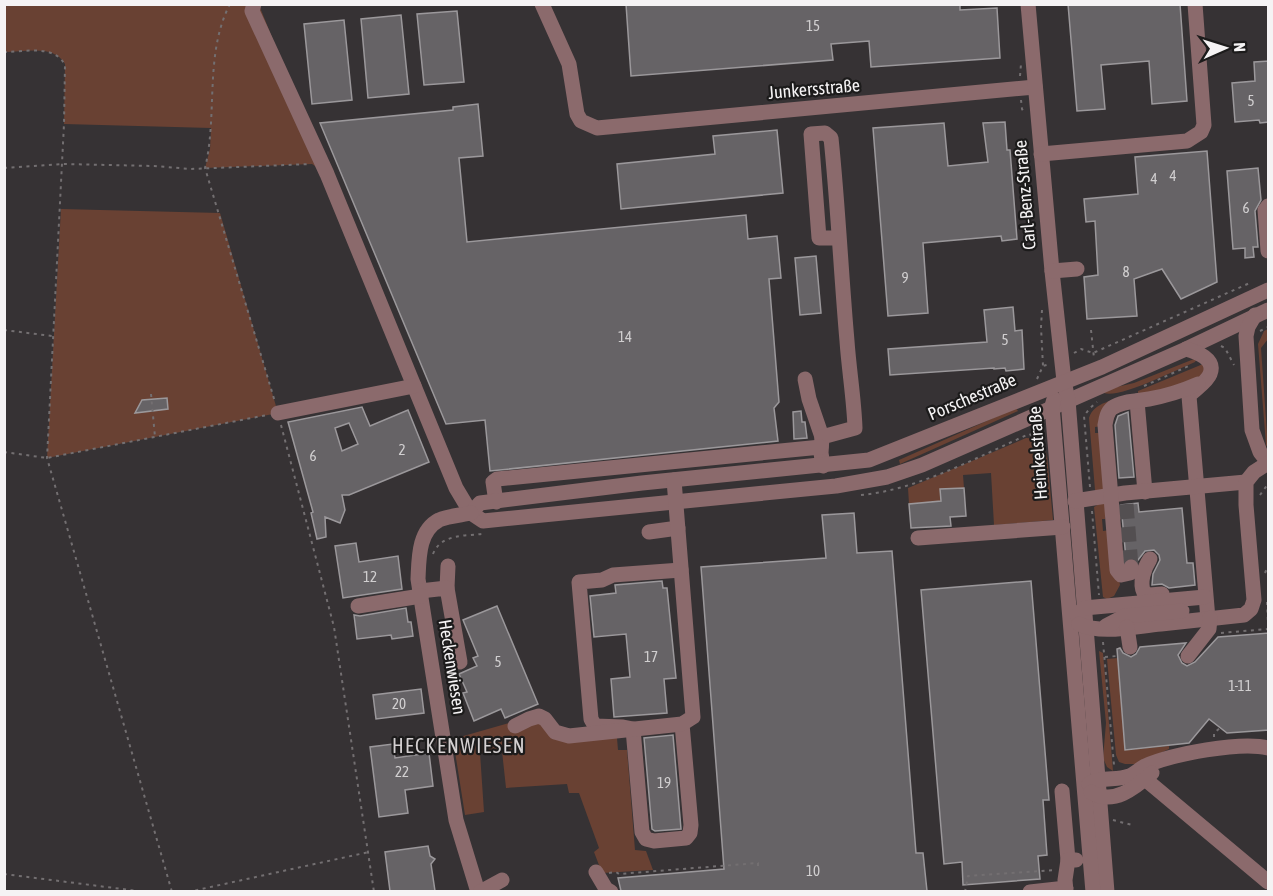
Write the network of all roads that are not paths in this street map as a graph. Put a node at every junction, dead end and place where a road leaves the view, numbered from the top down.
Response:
1 (254, 4) edge
2 (542, 4) edge
3 (1028, 4) edge
4 (1195, 4) edge
5 (1035, 87) junction
6 (1041, 154) junction
7 (1269, 206) edge
8 (839, 237) junction
9 (1269, 252) edge
10 (1077, 269) dead end
11 (1052, 271) junction
12 (1264, 284) edge
13 (1262, 312) edge
14 (1212, 316) junction
15 (1234, 325) junction
16 (1246, 336) junction
17 (1186, 349) junction
18 (805, 379) dead end
19 (1064, 381) junction
20 (1201, 383) junction
21 (414, 386) junction
22 (1162, 396) junction
23 (1068, 400) junction
24 (1133, 401) junction
25 (1052, 406) junction
26 (1190, 410) junction
27 (278, 413) road end
28 (822, 442) junction
29 (1263, 450) edge
30 (1269, 463) edge
31 (823, 466) junction
32 (1250, 477) junction
33 (674, 480) junction
34 (1197, 488) junction
35 (1145, 492) junction
36 (1121, 498) junction
37 (496, 501) junction
38 (1076, 501) junction
39 (676, 502) junction
40 (471, 513) junction
41 (1063, 527) junction
42 (678, 528) junction
43 (649, 532) dead end
44 (918, 538) dead end
45 (1150, 559) dead end
46 (448, 566) dead end
47 (1131, 567) dead end
48 (681, 570) junction
49 (447, 588) junction
50 (421, 593) junction
51 (358, 606) dead end
52 (1104, 606) junction
53 (1084, 608) junction
54 (1208, 614) junction
55 (1070, 621) junction
56 (1126, 622) junction
57 (1094, 628) junction
58 (1192, 650) dead end
59 (1124, 652) road end
60 (460, 662) dead end
61 (682, 724) junction
62 (515, 726) dead end
63 (633, 729) junction
64 (1269, 748) edge
65 (1170, 757) junction
66 (1145, 779) junction
67 (1090, 783) junction
68 (1062, 791) dead end
69 (1099, 797) junction
70 (1096, 859) junction
71 (1067, 864) junction
72 (596, 872) dead end
73 (502, 880) dead end
74 (1269, 882) edge
75 (1066, 890) edge
76 (479, 891) edge
77 (611, 891) edge
78 (1030, 891) edge
79 (1093, 891) edge
80 (1107, 891) edge

1 - 21 street
2 - 5 street, Junkersstraße
3 - 5 street, Carl-Benz-Straße
4 - 6 street
5 - 6 street, Carl-Benz-Straße
6 - 11 street, Carl-Benz-Straße
7 - 9 street
8 - 8 street
8 - 28 street
10 - 11 street
11 - 19 street, Carl-Benz-Straße
12 - 14 street, Porschestraße
13 - 15 street
13 - 16 street
14 - 15 street
14 - 19 street, Porschestraße
15 - 16 street
15 - 17 street
16 - 29 street
17 - 20 street
17 - 23 street
18 - 28 street
19 - 23 street, Heinkelstraße
19 - 25 street, Heinkelstraße
19 - 31 street, Porschestraße
20 - 22 street
20 - 26 street
21 - 27 street
21 - 40 street
22 - 24 street
22 - 26 street
23 - 25 street
23 - 38 street, Heinkelstraße
24 - 35 street
24 - 36 street
25 - 39 street
25 - 41 street, Heinkelstraße
26 - 34 street
28 - 31 street
28 - 37 street
29 - 30 street
29 - 32 street
30 - 32 street
31 - 33 street, Porschestraße
32 - 34 street
32 - 54 street
33 - 37 street, Porschestraße
33 - 39 street
34 - 35 street
34 - 54 street
35 - 36 street
36 - 38 street
36 - 47 street
37 - 40 street, Porschestraße
38 - 53 street, Heinkelstraße
39 - 40 street
39 - 42 street
40 - 50 street, Heckenwiesen
41 - 44 street
41 - 55 street, Heinkelstraße
42 - 43 street
42 - 48 street
45 - 54 street
46 - 49 street
48 - 61 street
48 - 63 street
49 - 50 street
49 - 60 street
50 - 51 street
50 - 76 street, Heckenwiesen
52 - 53 street
52 - 54 street
52 - 56 street
53 - 55 street
53 - 57 street, Heinkelstraße
54 - 56 street
54 - 58 street
55 - 57 street
55 - 67 street, Heinkelstraße
56 - 57 street
56 - 59 street
57 - 67 street, Heinkelstraße
61 - 63 street
61 - 63 street
62 - 63 street
64 - 65 street
65 - 66 street
65 - 67 street
66 - 69 street
66 - 74 street
67 - 69 street, Heinkelstraße
67 - 70 street, Heinkelstraße
68 - 71 street
69 - 70 street, Heinkelstraße
70 - 71 street
70 - 79 street, Heinkelstraße
70 - 80 street, Heinkelstraße
71 - 75 street
72 - 77 street
73 - 76 street
75 - 78 street

